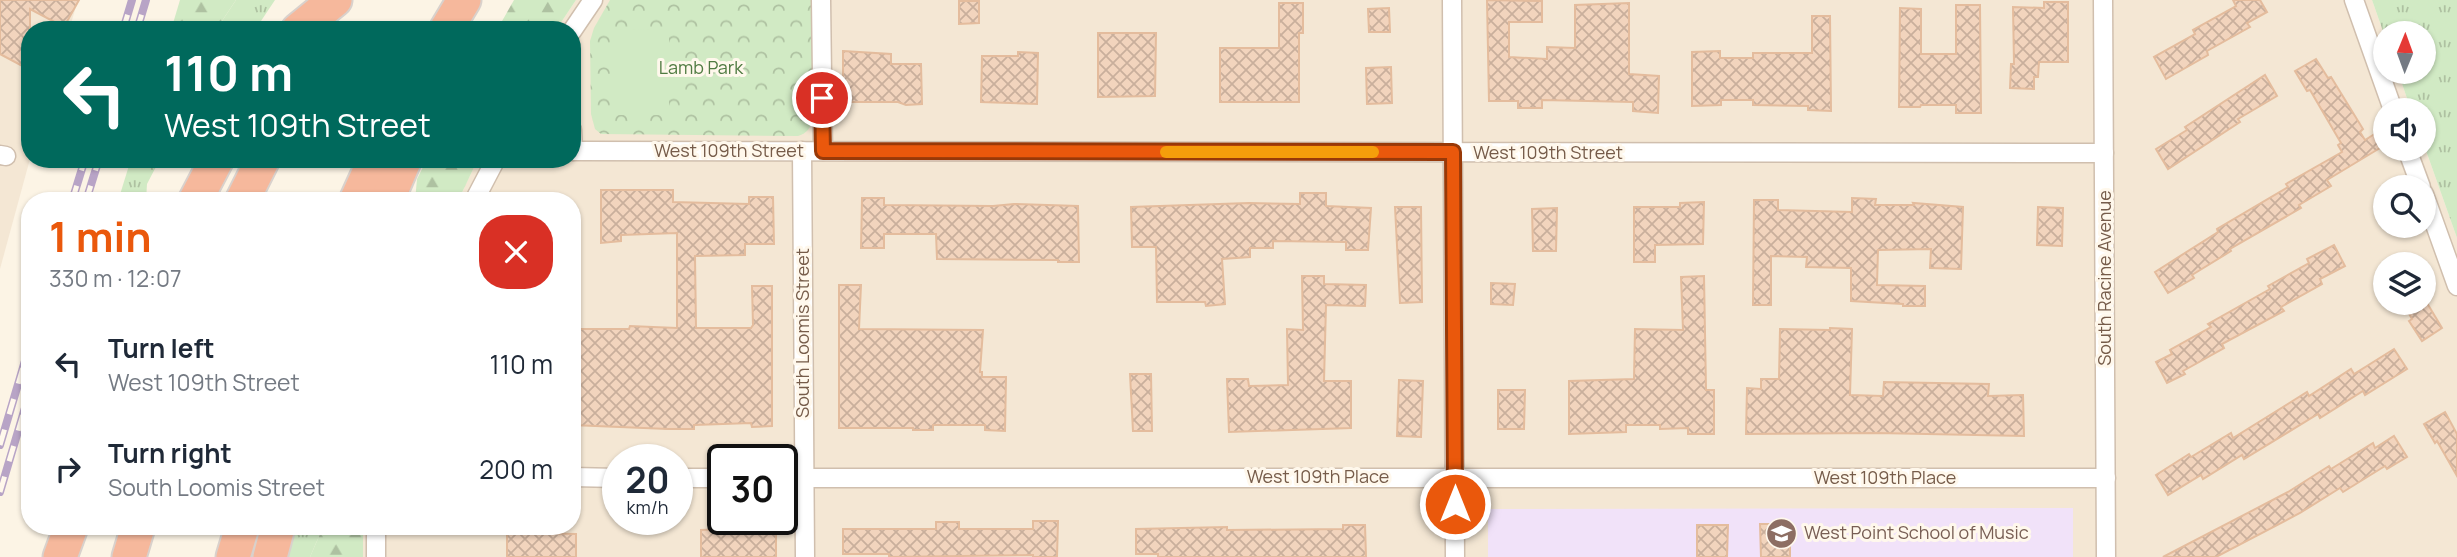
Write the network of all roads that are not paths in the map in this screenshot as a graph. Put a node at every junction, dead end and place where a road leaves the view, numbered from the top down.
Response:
1 (335, 0) edge
2 (349, 0) edge
3 (464, 0) edge
4 (472, 0) edge
5 (593, 0) edge
6 (821, 0) edge
7 (1452, 0) edge
8 (2103, 0) edge
9 (2354, 0) edge
10 (309, 21) edge
11 (336, 21) edge
12 (451, 21) edge
13 (463, 21) edge
14 (579, 21) edge
15 (2389, 98) edge
16 (581, 151) edge
17 (802, 151) junction
18 (823, 151) junction
19 (1453, 152) junction
20 (2104, 153) junction
21 (212, 168) edge
22 (258, 168) edge
23 (371, 168) edge
24 (401, 168) edge
25 (491, 168) edge
26 (200, 192) edge
27 (246, 192) edge
28 (360, 192) edge
29 (391, 192) edge
30 (479, 192) edge
31 (2436, 227) edge
32 (2457, 286) edge
33 (581, 478) edge
34 (602, 478) edge
35 (798, 478) edge
36 (804, 478) junction
37 (1455, 478) junction
38 (2106, 478) junction
39 (68, 535) edge
40 (136, 535) edge
41 (240, 535) edge
42 (276, 535) edge
43 (376, 535) edge
44 (60, 557) edge
45 (129, 557) edge
46 (233, 557) edge
47 (270, 557) edge
48 (376, 557) edge
49 (805, 557) edge
50 (1455, 557) edge
51 (2106, 557) edge

1 - 10 highway
2 - 11 highway
3 - 12 highway
4 - 13 highway
5 - 14 street
6 - 18 street
7 - 19 street
8 - 20 street, South Racine Avenue
9 - 15 street
16 - 17 street, West 109th Street
17 - 18 street, West 109th Street
17 - 36 street, South Loomis Street
18 - 19 street, West 109th Street
19 - 20 street, West 109th Street
19 - 37 street
20 - 38 street, South Racine Avenue
21 - 26 highway
22 - 27 highway
23 - 28 highway
24 - 29 highway
25 - 30 street
31 - 32 street
33 - 34 street
35 - 36 street, West 109th Place
36 - 37 street, West 109th Place
36 - 49 street, South Loomis Street
37 - 38 street, West 109th Place
37 - 50 street
38 - 51 street, South Racine Avenue
39 - 44 highway
40 - 45 highway
41 - 46 highway
42 - 47 highway
43 - 48 street

